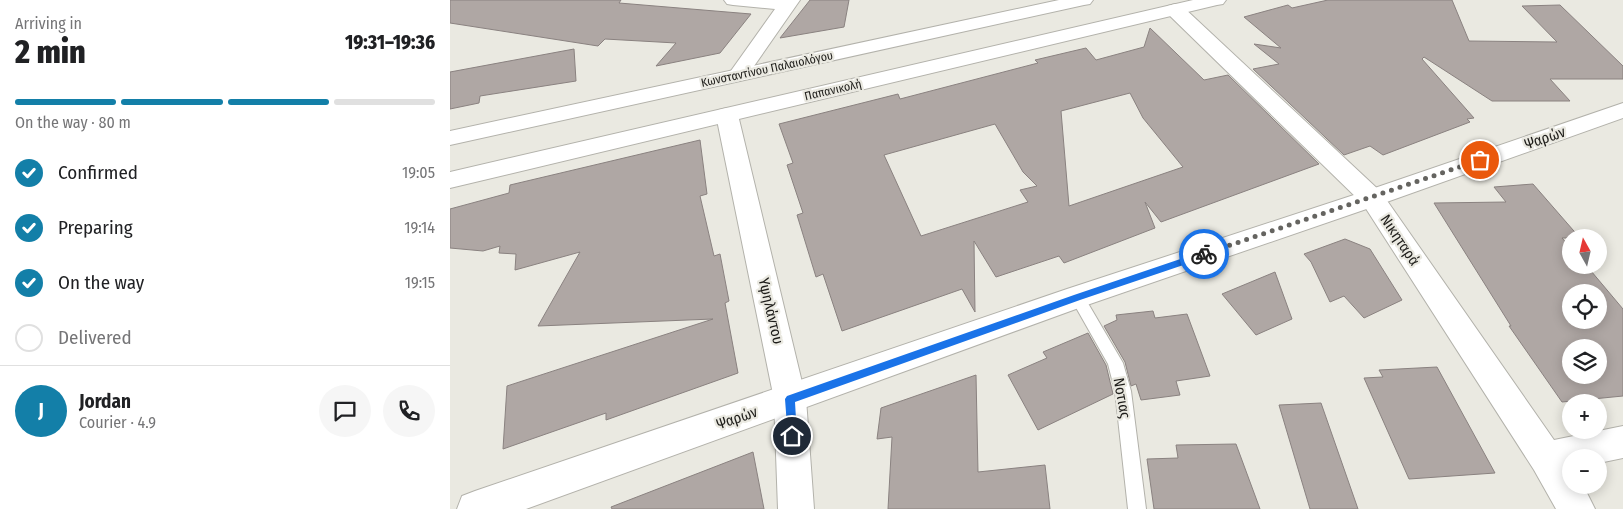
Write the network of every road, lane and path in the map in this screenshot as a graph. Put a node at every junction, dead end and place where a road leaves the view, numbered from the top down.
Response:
1 (733, 0) edge
2 (1084, 0) edge
3 (1217, 0) edge
4 (789, 2) edge
5 (1175, 10) junction
6 (738, 75) junction
7 (1623, 110) edge
8 (727, 115) junction
9 (450, 138) edge
10 (450, 180) edge
11 (1372, 198) junction
12 (1077, 297) junction
13 (790, 399) junction
14 (1623, 442) edge
15 (1546, 458) junction
16 (475, 509) edge
17 (796, 509) edge
18 (1137, 509) edge
19 (1578, 509) edge

1 - 4 street
2 - 6 street, Κωνσταντίνου Παλαιολόγου
3 - 5 street, Παπανικολή
4 - 6 street
5 - 8 street, Παπανικολή
5 - 11 street, Νικηταρά
6 - 9 street, Κωνσταντίνου Παλαιολόγου
7 - 11 street, Ψαρών
8 - 10 street, Παπανικολή
8 - 13 street, Υψηλάντου
11 - 12 street, Ψαρών
11 - 15 street, Νικηταρά
12 - 13 street, Ψαρών
12 - 18 lane, Νοτιας
13 - 16 street, Ψαρών
13 - 17 street, Υψηλάντου
14 - 15 street
15 - 19 street, Νικηταρά

